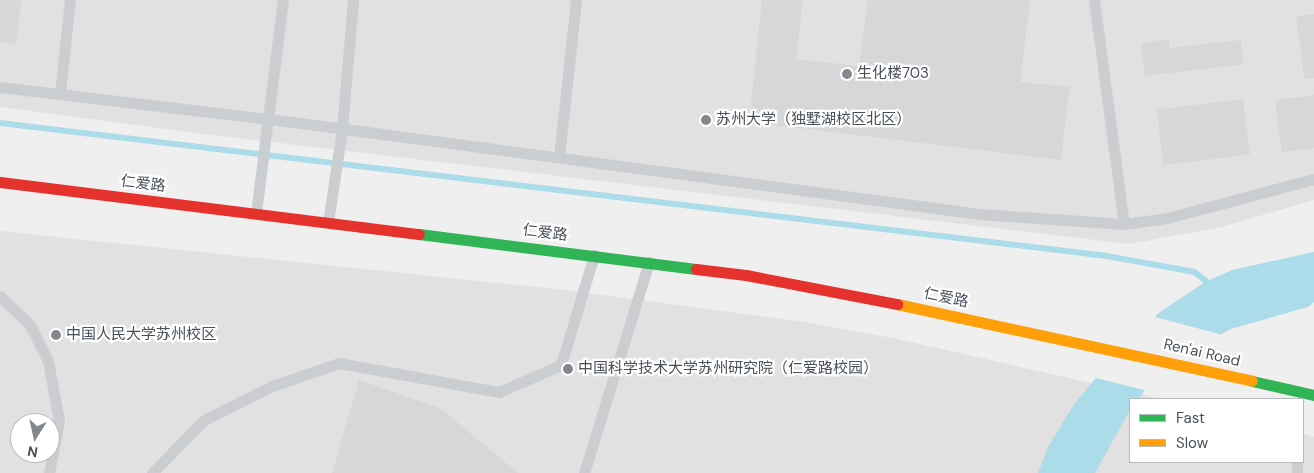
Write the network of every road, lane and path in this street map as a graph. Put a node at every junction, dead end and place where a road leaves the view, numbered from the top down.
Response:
1 (70, 0) edge
2 (283, 0) edge
3 (353, 0) edge
4 (576, 0) edge
5 (1094, 0) edge
6 (0, 86) edge
7 (60, 93) junction
8 (270, 119) junction
9 (342, 129) junction
10 (559, 157) junction
11 (1314, 178) edge
12 (0, 182) edge
13 (256, 213) junction
14 (328, 222) junction
15 (1124, 224) junction
16 (595, 254) junction
17 (650, 261) junction
18 (0, 296) edge
19 (1083, 342) joint
20 (1294, 395) edge
21 (1314, 395) edge
22 (49, 473) edge
23 (152, 473) edge
24 (584, 473) edge

1 - 7 lane
2 - 8 lane
3 - 9 lane
4 - 10 lane
5 - 15 lane
6 - 7 lane
7 - 8 lane
8 - 9 lane
8 - 13 lane
9 - 10 lane
9 - 14 lane
10 - 15 lane
11 - 15 lane
12 - 13 main road, 仁爱路
13 - 14 main road, 仁爱路
14 - 16 main road, 仁爱路
16 - 17 main road, 仁爱路
16 - 23 lane
17 - 19 main road, 仁爱路
17 - 24 lane
18 - 22 lane
19 - 20 main road, Ren'ai Road
20 - 21 main road, Ren'ai Road

